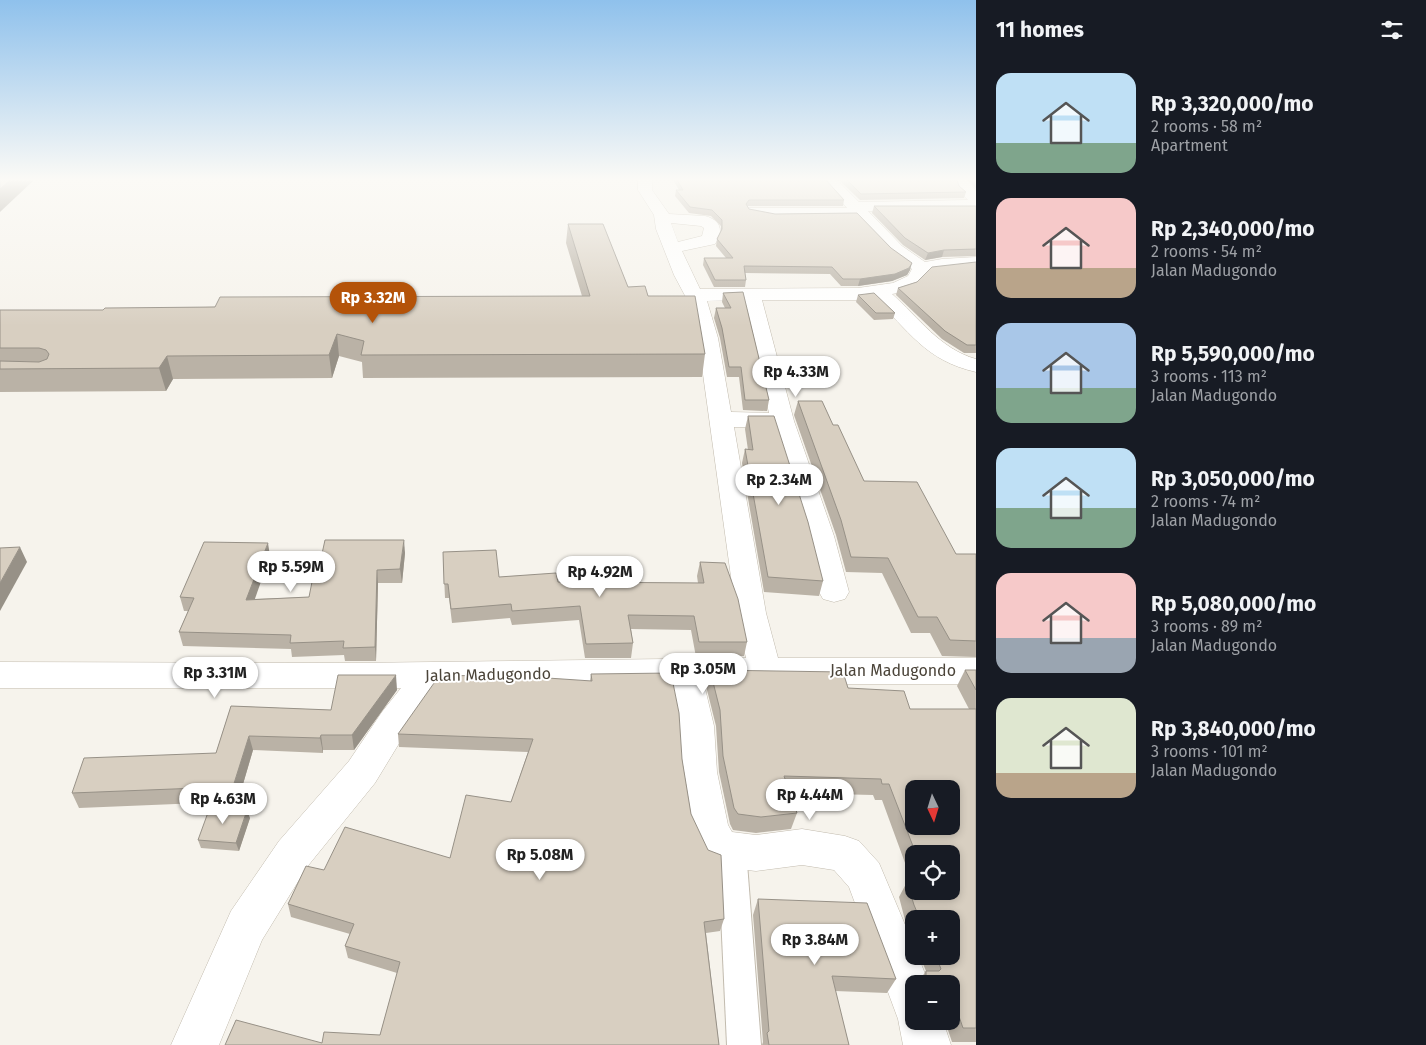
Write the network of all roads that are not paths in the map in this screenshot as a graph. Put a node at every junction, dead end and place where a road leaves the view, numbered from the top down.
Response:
1 (664, 229) edge
2 (712, 229) edge
3 (876, 229) edge
4 (673, 248) junction
5 (976, 262) edge
6 (954, 263) junction
7 (922, 268) junction
8 (976, 272) edge
9 (877, 291) junction
10 (694, 295) junction
11 (750, 295) junction
12 (976, 366) edge
13 (721, 419) junction
14 (782, 422) junction
15 (834, 592) dead end
16 (765, 670) junction
17 (684, 671) junction
18 (976, 671) edge
19 (0, 675) edge
20 (430, 675) junction
21 (732, 850) junction
22 (905, 980) edge
23 (923, 1030) edge
24 (195, 1045) edge
25 (744, 1045) edge
26 (927, 1045) edge

1 - 4 street
2 - 4 street
3 - 7 street
4 - 10 street
5 - 6 street
6 - 7 street
6 - 8 street
7 - 9 street
9 - 11 street
9 - 12 street
10 - 11 street
10 - 13 street
11 - 14 street
13 - 14 street
13 - 16 street
14 - 15 street
16 - 17 street, Jalan Madugondo
16 - 18 street, Jalan Madugondo
17 - 20 street, Jalan Madugondo
17 - 21 street
19 - 20 street, Jalan Madugondo
20 - 24 street
21 - 22 street
21 - 25 lane
23 - 26 street

